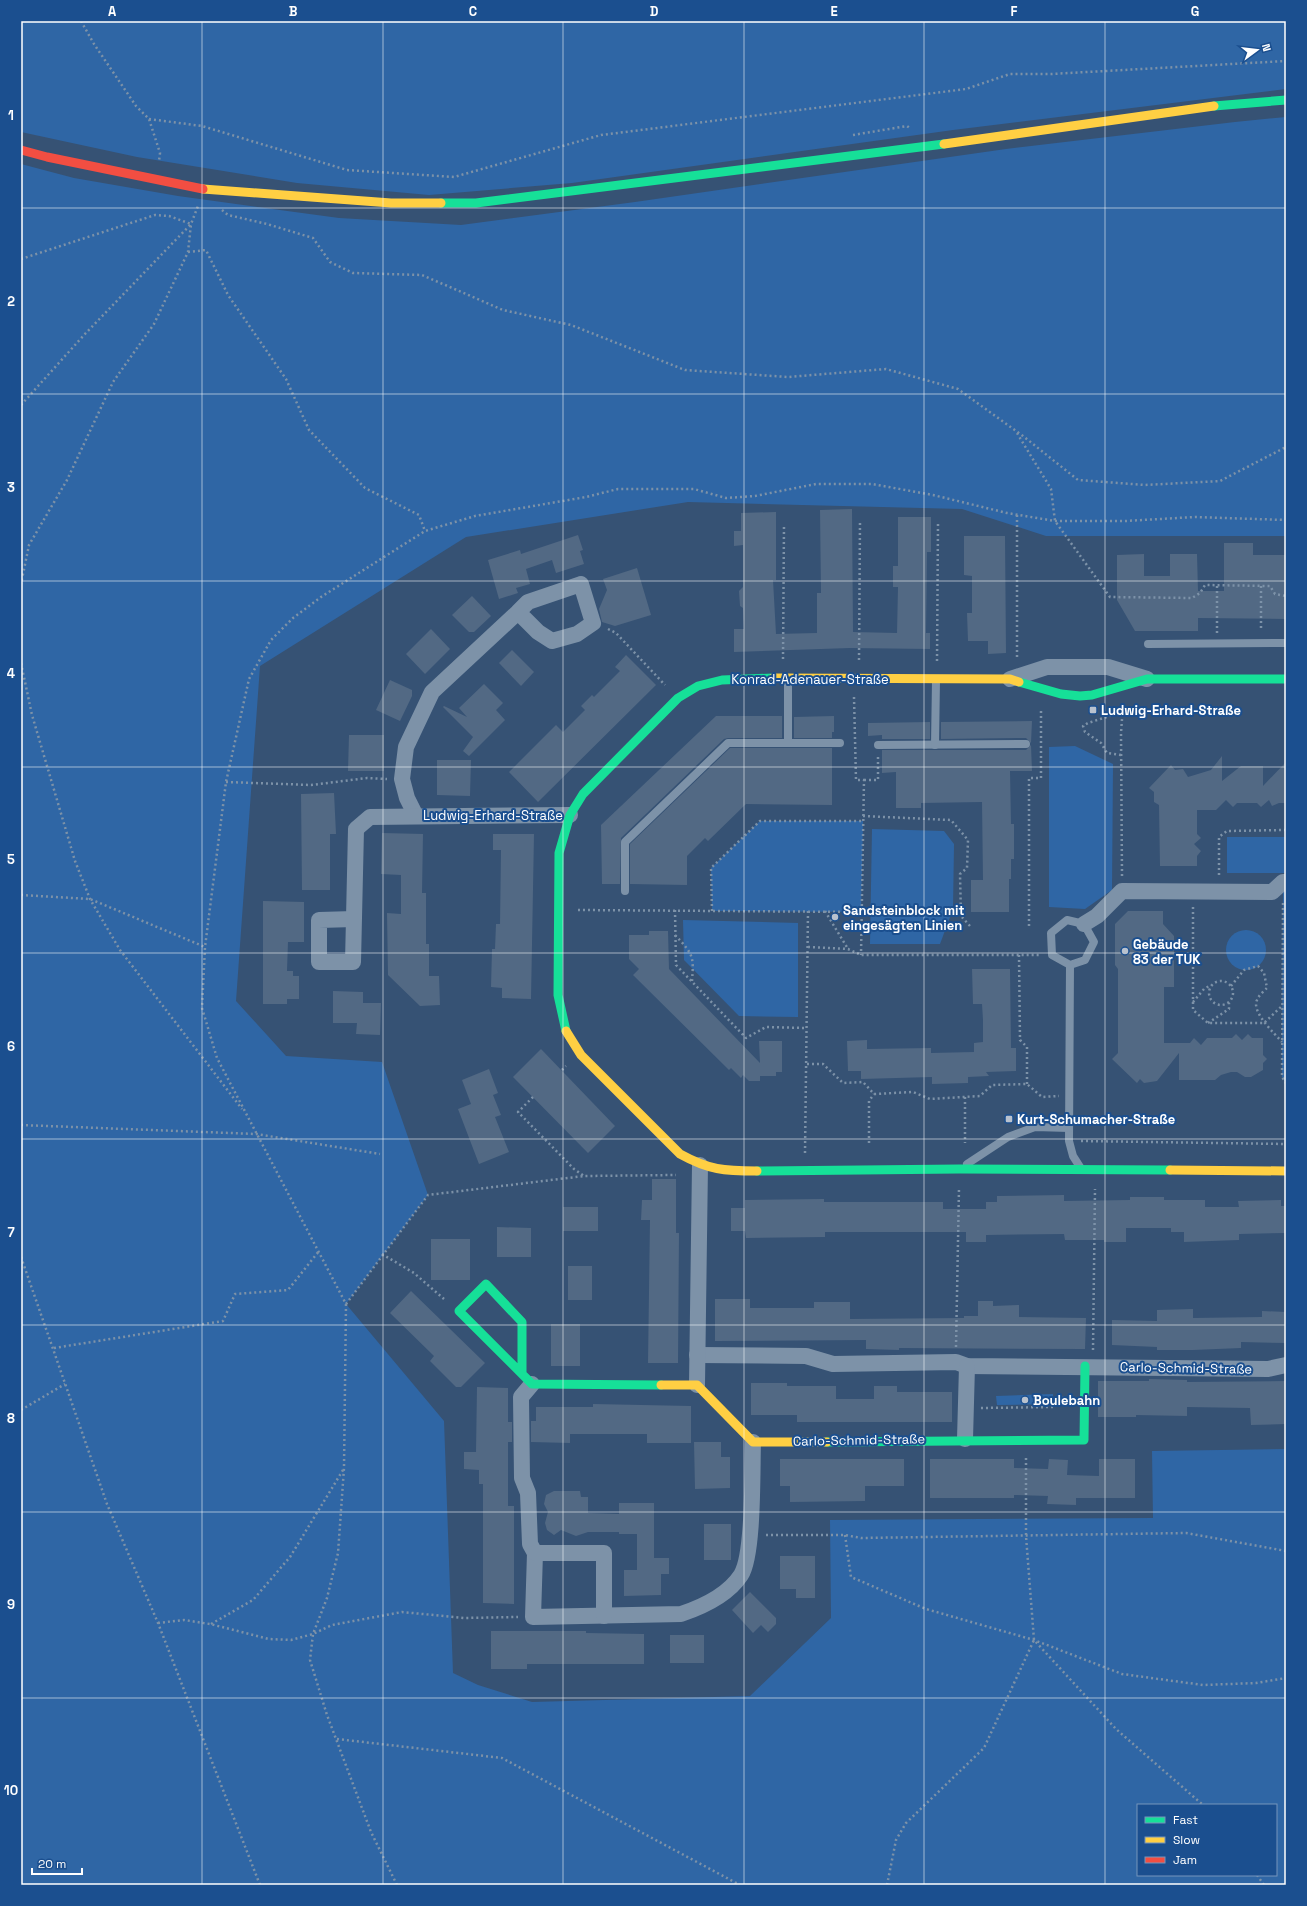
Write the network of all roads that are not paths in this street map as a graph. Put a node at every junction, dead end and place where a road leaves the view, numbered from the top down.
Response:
1 (1286, 100) edge
2 (21, 150) edge
3 (518, 612) junction
4 (1286, 643) edge
5 (1148, 644) dead end
6 (786, 678) junction
7 (936, 679) junction
8 (1010, 679) junction
9 (1147, 679) junction
10 (1286, 679) edge
11 (788, 743) junction
12 (840, 743) dead end
13 (1026, 744) dead end
14 (878, 745) road end
15 (935, 745) junction
16 (570, 815) junction
17 (416, 816) junction
18 (1285, 882) edge
19 (625, 891) dead end
20 (354, 919) dead end
21 (1084, 924) junction
22 (1070, 965) junction
23 (1069, 1128) junction
24 (700, 1165) junction
25 (959, 1169) junction
26 (1081, 1170) junction
27 (1286, 1171) edge
28 (697, 1355) junction
29 (961, 1364) junction
30 (1286, 1365) edge
31 (1085, 1366) junction
32 (527, 1379) junction
33 (697, 1385) junction
34 (965, 1439) junction
35 (753, 1442) junction
36 (535, 1553) junction
37 (604, 1616) junction

1 - 2 street
3 - 3 street, Ludwig-Erhard-Straße
3 - 17 street, Ludwig-Erhard-Straße
4 - 5 lane
6 - 7 street, Konrad-Adenauer-Straße
6 - 11 lane
6 - 16 street, Konrad-Adenauer-Straße
7 - 8 street, Konrad-Adenauer-Straße
7 - 15 lane
8 - 9 street, Konrad-Adenauer-Straße
8 - 9 street, Konrad-Adenauer-Straße
9 - 10 street, Konrad-Adenauer-Straße
11 - 12 lane
11 - 19 lane
13 - 15 lane
14 - 15 lane
16 - 17 street, Ludwig-Erhard-Straße
16 - 24 street, Konrad-Adenauer-Straße
17 - 20 street, Ludwig-Erhard-Straße
18 - 21 street
21 - 22 lane
21 - 22 lane
22 - 23 lane
23 - 25 lane
23 - 26 lane
24 - 25 street
24 - 28 street
25 - 26 street
26 - 27 street
28 - 29 street, Carlo-Schmid-Straße
28 - 33 street
29 - 31 street, Carlo-Schmid-Straße
29 - 34 street
30 - 31 street, Carlo-Schmid-Straße
31 - 34 street, Carlo-Schmid-Straße
32 - 32 street
32 - 33 street
32 - 36 street
33 - 35 street
34 - 35 street, Carlo-Schmid-Straße
35 - 37 street
36 - 37 street
36 - 37 street

